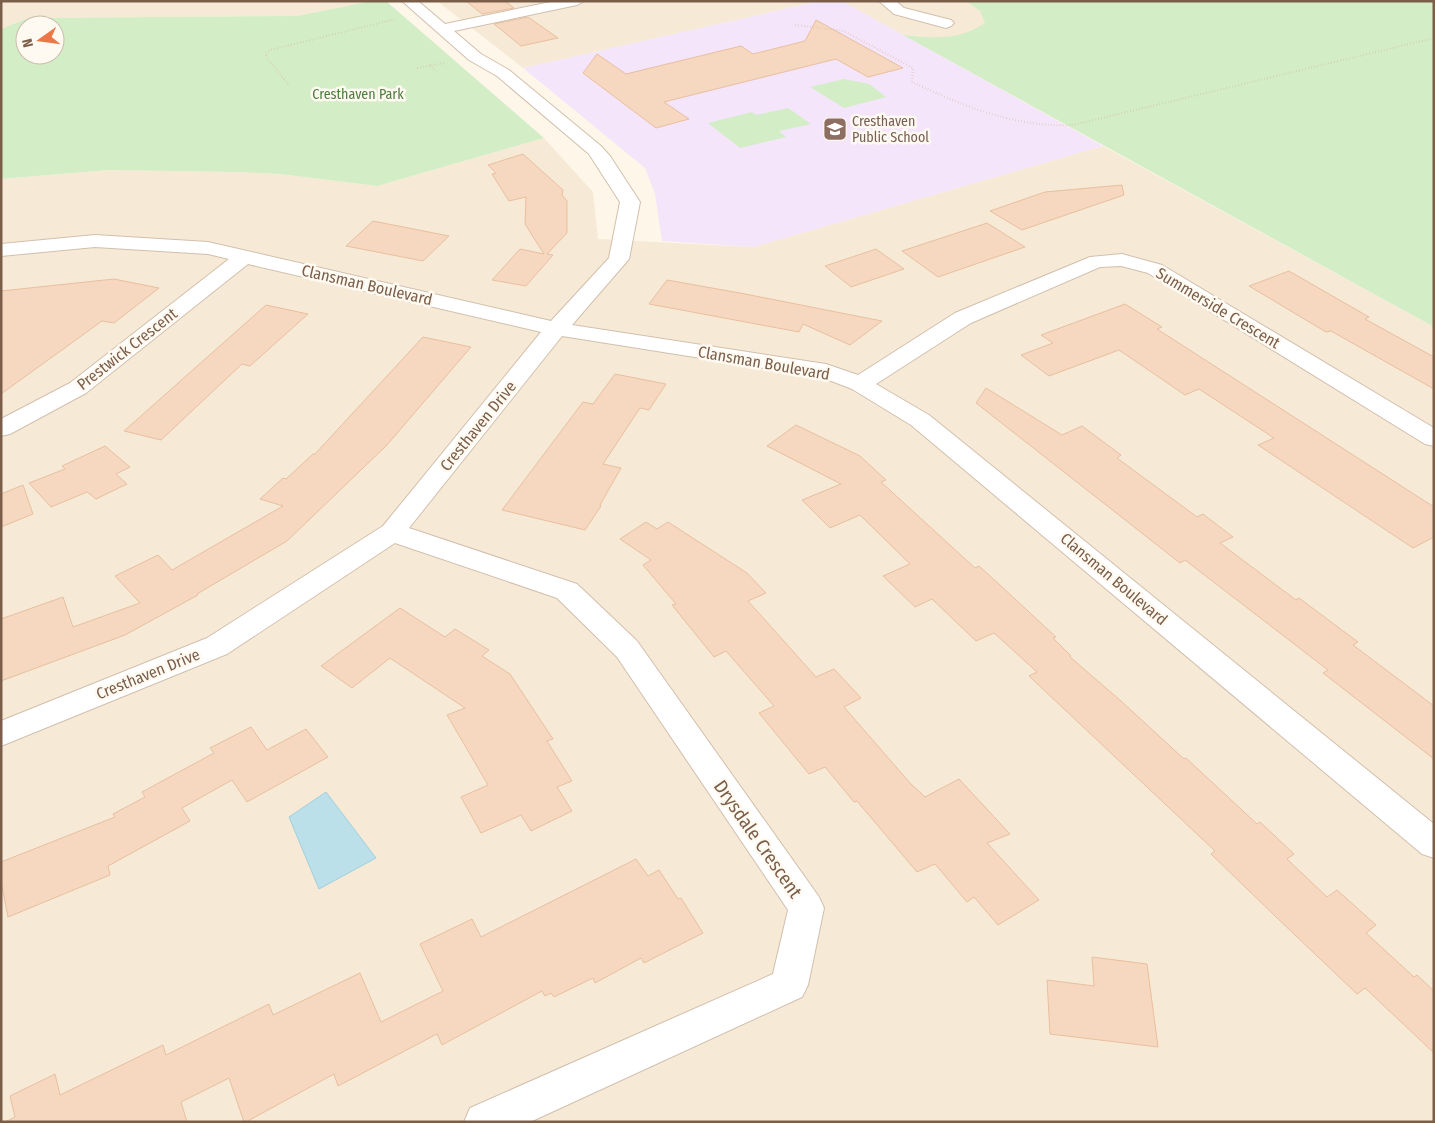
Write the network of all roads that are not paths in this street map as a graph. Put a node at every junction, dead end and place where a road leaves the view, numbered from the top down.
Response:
1 (577, 1) edge
2 (886, 1) edge
3 (416, 7) edge
4 (946, 23) dead end
5 (442, 28) junction
6 (1, 250) edge
7 (244, 257) junction
8 (557, 328) junction
9 (860, 384) junction
10 (1, 429) edge
11 (1434, 439) edge
12 (392, 532) junction
13 (1, 734) edge
14 (1434, 844) edge
15 (484, 1122) edge

1 - 5 street
2 - 4 street
3 - 5 street, Cresthaven Drive
5 - 8 street, Cresthaven Drive
6 - 7 street, Clansman Boulevard
7 - 8 street, Clansman Boulevard
7 - 10 street, Prestwick Crescent
8 - 9 street, Clansman Boulevard
8 - 12 street, Cresthaven Drive
9 - 11 street, Summerside Crescent
9 - 14 street, Clansman Boulevard
12 - 13 street, Cresthaven Drive
12 - 15 street, Drysdale Crescent

